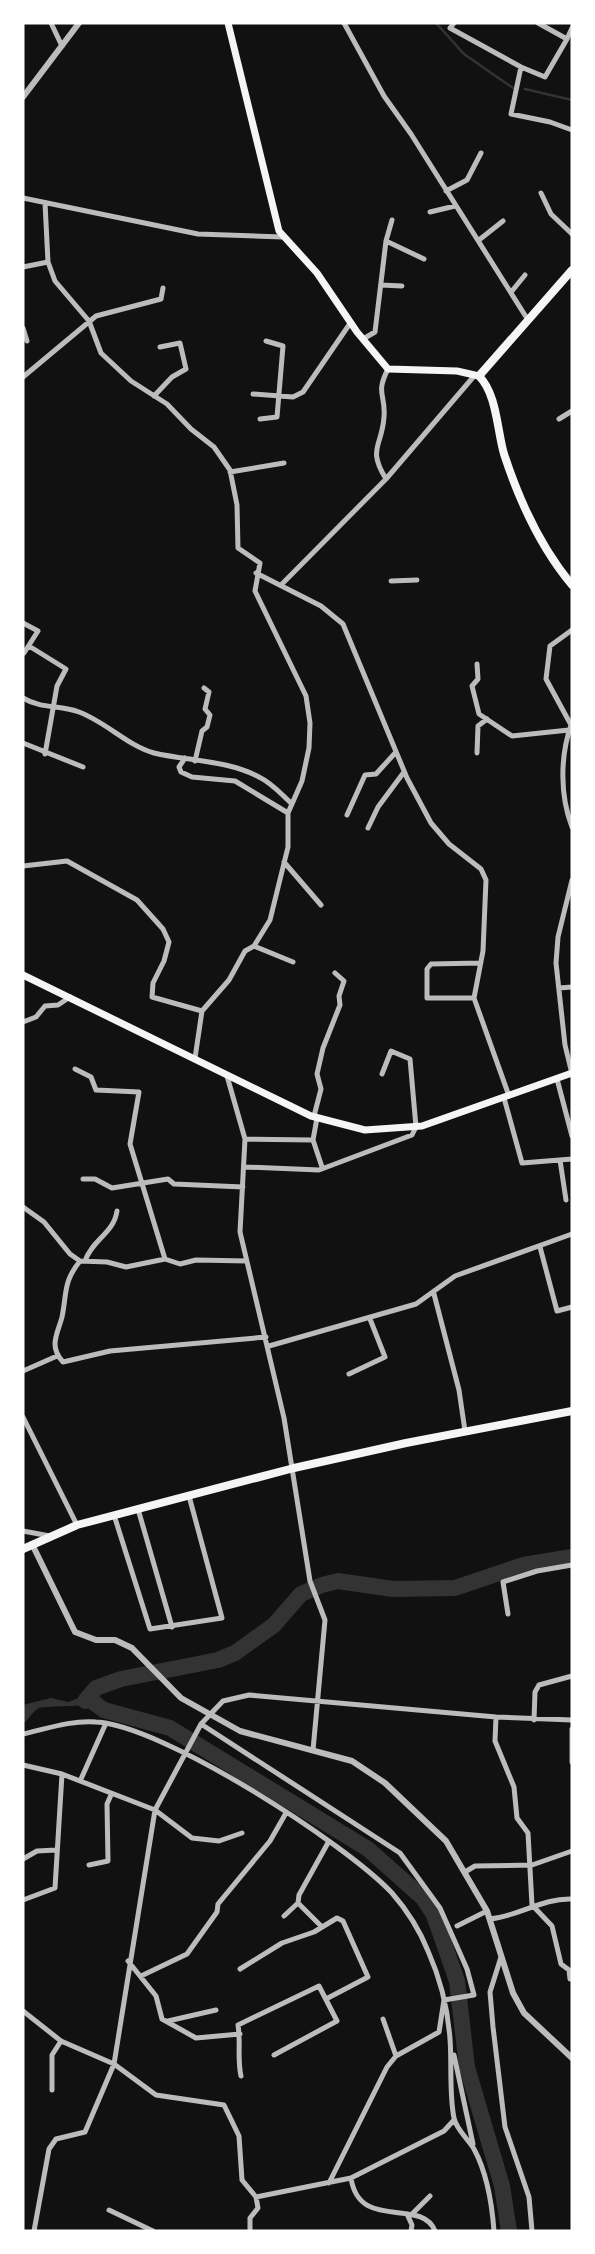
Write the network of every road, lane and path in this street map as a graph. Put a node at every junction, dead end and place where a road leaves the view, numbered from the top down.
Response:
1 (51, 23) edge
2 (79, 23) edge
3 (228, 23) edge
4 (344, 23) edge
5 (454, 23) edge
6 (538, 23) edge
7 (572, 28) edge
8 (567, 39) junction
9 (62, 46) junction
10 (521, 67) junction
11 (23, 97) edge
12 (572, 130) edge
13 (481, 153) dead end
14 (446, 191) junction
15 (541, 193) dead end
16 (23, 198) edge
17 (45, 203) junction
18 (455, 206) junction
19 (430, 212) dead end
20 (392, 220) dead end
21 (503, 221) dead end
22 (572, 234) edge
23 (282, 237) junction
24 (479, 240) junction
25 (386, 241) junction
26 (424, 259) dead end
27 (48, 262) junction
28 (23, 267) edge
29 (572, 270) edge
30 (525, 275) dead end
31 (381, 285) junction
32 (401, 286) dead end
33 (163, 288) dead end
34 (512, 291) junction
35 (89, 321) junction
36 (529, 321) junction
37 (351, 322) junction
38 (23, 328) edge
39 (363, 339) junction
40 (27, 341) dead end
41 (266, 341) dead end
42 (160, 347) dead end
43 (388, 369) junction
44 (477, 376) junction
45 (23, 377) edge
46 (253, 394) dead end
47 (154, 396) junction
48 (279, 396) junction
49 (572, 411) edge
50 (260, 419) dead end
51 (559, 419) dead end
52 (284, 463) dead end
53 (230, 472) junction
54 (386, 479) junction
55 (256, 573) junction
56 (417, 579) dead end
57 (391, 581) dead end
58 (282, 584) junction
59 (572, 585) edge
60 (23, 623) edge
61 (572, 630) edge
62 (29, 646) junction
63 (24, 653) edge
64 (477, 664) dead end
65 (204, 688) dead end
66 (23, 698) edge
67 (52, 706) junction
68 (487, 719) junction
69 (569, 730) junction
70 (23, 743) edge
71 (396, 752) junction
72 (477, 753) dead end
73 (46, 754) junction
74 (185, 758) junction
75 (195, 761) junction
76 (83, 768) dead end
77 (404, 772) junction
78 (292, 804) junction
79 (288, 813) junction
80 (347, 815) dead end
81 (572, 827) edge
82 (368, 828) dead end
83 (284, 862) junction
84 (23, 866) edge
85 (572, 880) edge
86 (321, 905) dead end
87 (254, 946) junction
88 (293, 962) dead end
89 (481, 963) junction
90 (335, 974) dead end
91 (23, 975) edge
92 (572, 987) edge
93 (559, 988) junction
94 (70, 997) junction
95 (474, 998) junction
96 (202, 1011) junction
97 (23, 1022) edge
98 (195, 1058) junction
99 (75, 1069) dead end
100 (382, 1074) dead end
101 (572, 1074) edge
102 (227, 1076) junction
103 (557, 1079) junction
104 (507, 1097) junction
105 (316, 1117) junction
106 (416, 1127) junction
107 (572, 1136) edge
108 (245, 1139) junction
109 (313, 1140) junction
110 (572, 1159) edge
111 (560, 1160) junction
112 (246, 1167) junction
113 (322, 1167) junction
114 (83, 1179) dead end
115 (141, 1184) junction
116 (243, 1187) junction
117 (566, 1199) dead end
118 (23, 1207) edge
119 (117, 1211) dead end
120 (572, 1234) edge
121 (540, 1247) junction
122 (165, 1259) junction
123 (83, 1261) junction
124 (247, 1261) junction
125 (434, 1294) junction
126 (572, 1307) edge
127 (370, 1319) junction
128 (266, 1337) junction
129 (269, 1346) junction
130 (57, 1356) junction
131 (23, 1371) edge
132 (349, 1374) dead end
133 (572, 1411) edge
134 (23, 1418) edge
135 (465, 1431) junction
136 (294, 1468) junction
137 (188, 1496) junction
138 (138, 1509) junction
139 (114, 1516) junction
140 (77, 1525) junction
141 (23, 1531) edge
142 (51, 1536) junction
143 (32, 1544) junction
144 (23, 1549) edge
145 (572, 1565) edge
146 (508, 1614) dead end
147 (172, 1627) junction
148 (572, 1676) edge
149 (316, 1702) junction
150 (211, 1714) junction
151 (496, 1717) junction
152 (534, 1720) junction
153 (572, 1720) edge
154 (106, 1723) junction
155 (201, 1724) junction
156 (572, 1729) edge
157 (23, 1734) edge
158 (313, 1750) junction
159 (186, 1753) junction
160 (572, 1762) edge
161 (23, 1765) edge
162 (62, 1774) junction
163 (81, 1780) junction
164 (111, 1795) junction
165 (155, 1810) junction
166 (286, 1813) junction
167 (242, 1833) dead end
168 (329, 1841) junction
169 (56, 1850) junction
170 (572, 1851) edge
171 (23, 1860) edge
172 (89, 1865) dead end
173 (532, 1865) junction
174 (465, 1872) junction
175 (572, 1899) edge
176 (23, 1900) edge
177 (298, 1903) junction
178 (532, 1905) junction
179 (487, 1911) junction
180 (284, 1916) dead end
181 (490, 1919) junction
182 (457, 1926) dead end
183 (322, 1927) junction
184 (501, 1957) junction
185 (128, 1961) junction
186 (240, 1969) dead end
187 (141, 1976) junction
188 (570, 1979) dead end
189 (326, 1999) junction
190 (444, 2000) junction
191 (216, 2010) dead end
192 (23, 2011) edge
193 (383, 2019) dead end
194 (167, 2021) junction
195 (240, 2034) junction
196 (450, 2035) junction
197 (61, 2041) junction
198 (274, 2054) dead end
199 (396, 2056) junction
200 (572, 2058) edge
201 (114, 2064) junction
202 (241, 2076) dead end
203 (52, 2090) dead end
204 (454, 2120) junction
205 (475, 2151) junction
206 (351, 2178) junction
207 (329, 2183) junction
208 (430, 2196) dead end
209 (256, 2197) junction
210 (109, 2210) dead end
211 (409, 2214) junction
212 (34, 2231) edge
213 (153, 2231) edge
214 (250, 2231) edge
215 (411, 2231) edge
216 (435, 2231) edge
217 (494, 2231) edge
218 (532, 2231) edge

1 - 9 street
2 - 9 street
3 - 23 main road
4 - 14 street
5 - 10 street
6 - 8 street
7 - 8 street
8 - 10 street
9 - 11 street
10 - 12 street
13 - 14 street
14 - 18 street
15 - 22 street
16 - 17 street
17 - 23 street
17 - 27 street
18 - 19 street
18 - 24 street
20 - 25 street
21 - 24 street
23 - 37 main road
24 - 34 street
25 - 26 street
25 - 31 street
27 - 28 street
27 - 35 street
29 - 36 main road
30 - 34 street
31 - 32 street
31 - 39 street
33 - 35 street
34 - 36 street
35 - 45 street
35 - 47 street
36 - 44 main road
37 - 39 main road
37 - 48 street
38 - 40 street
39 - 43 main road
41 - 48 street
42 - 47 street
43 - 44 main road
43 - 54 street
44 - 54 street
44 - 59 main road
46 - 48 street
47 - 53 street
48 - 50 street
49 - 51 street
52 - 53 street
53 - 55 street
54 - 58 street
55 - 58 street
55 - 78 street
56 - 57 street
58 - 71 street
60 - 62 street
61 - 69 street
62 - 63 street
62 - 67 street
64 - 68 street
65 - 75 street
66 - 67 street
67 - 73 street
67 - 74 street
68 - 69 street
68 - 72 street
69 - 81 street
70 - 73 street
71 - 77 street
71 - 80 street
73 - 76 street
74 - 75 street
74 - 79 street
75 - 78 street
77 - 82 street
77 - 89 street
78 - 79 street
79 - 83 street
83 - 86 street
83 - 87 street
84 - 96 street
85 - 93 street
87 - 88 street
87 - 96 street
89 - 95 street
89 - 95 street
90 - 105 street
91 - 94 main road
92 - 93 street
93 - 101 street
94 - 97 street
94 - 98 main road
95 - 104 street
96 - 98 street
98 - 102 main road
99 - 115 street
100 - 106 street
101 - 103 main road
102 - 105 main road
102 - 108 street
103 - 104 main road
103 - 107 street
104 - 106 main road
104 - 111 street
105 - 106 main road
105 - 109 street
106 - 113 street
108 - 109 street
108 - 112 street
109 - 113 street
110 - 111 street
111 - 117 street
112 - 113 street
112 - 116 street
114 - 115 street
115 - 116 street
115 - 122 street
116 - 124 street
118 - 123 street
119 - 123 street
120 - 121 street
121 - 125 street
121 - 126 street
122 - 123 street
122 - 124 street
123 - 130 street
124 - 128 street
125 - 127 street
125 - 135 street
127 - 129 street
127 - 132 street
128 - 129 street
128 - 130 street
129 - 136 street
130 - 131 street
133 - 135 main road
134 - 140 street
135 - 136 main road
136 - 137 main road
136 - 149 street
137 - 138 main road
137 - 147 street
138 - 139 main road
138 - 147 street
139 - 140 main road
139 - 147 street
140 - 142 main road
141 - 142 street
142 - 143 main road
143 - 144 main road
143 - 150 street
145 - 146 street
148 - 152 street
149 - 150 street
149 - 151 street
149 - 158 street
150 - 155 street
150 - 158 street
151 - 152 street
151 - 173 street
152 - 153 street
154 - 157 street
154 - 159 street
154 - 163 street
155 - 159 street
155 - 190 street
156 - 160 street
158 - 174 street
159 - 165 street
159 - 166 street
161 - 162 street
162 - 163 street
162 - 169 street
163 - 164 street
164 - 165 street
164 - 172 street
165 - 167 street
165 - 185 street
166 - 168 street
166 - 187 street
168 - 177 street
168 - 190 street
169 - 171 street
169 - 176 street
170 - 173 street
173 - 174 street
173 - 178 street
174 - 179 street
175 - 178 street
177 - 180 street
177 - 183 street
178 - 181 street
178 - 188 street
179 - 181 street
179 - 182 street
181 - 184 street
183 - 186 street
183 - 189 street
184 - 200 street
184 - 218 street
185 - 187 street
185 - 201 street
187 - 194 street
189 - 195 street
189 - 198 street
190 - 196 street
190 - 199 street
191 - 194 street
192 - 197 street
193 - 199 street
194 - 195 street
195 - 202 street
196 - 204 street
196 - 205 street
197 - 201 street
197 - 203 street
199 - 207 street
201 - 209 street
201 - 212 street
204 - 205 street
204 - 206 street
205 - 217 street
206 - 207 street
206 - 211 street
207 - 209 street
208 - 211 street
209 - 214 street
210 - 213 street
211 - 215 street
211 - 216 street

